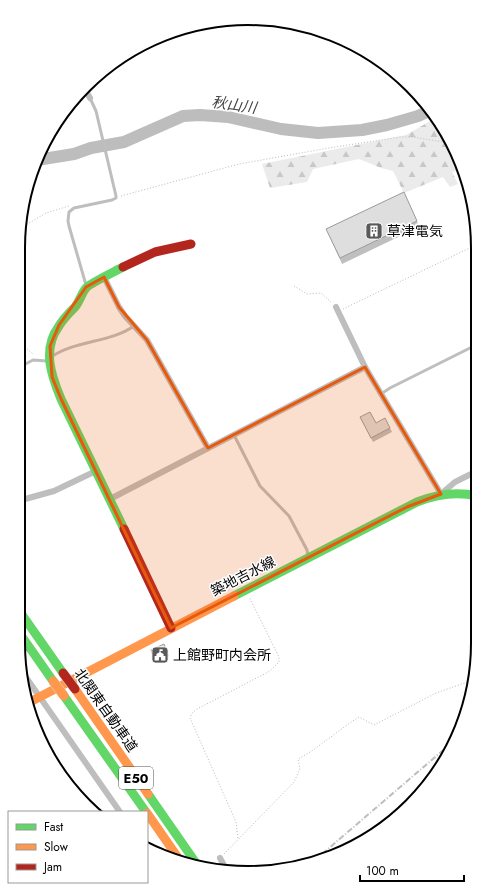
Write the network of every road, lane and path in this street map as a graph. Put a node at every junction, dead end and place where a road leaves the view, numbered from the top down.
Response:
1 (87, 93) edge
2 (90, 98) joint
3 (444, 142) edge
4 (120, 196) dead end
5 (73, 205) dead end
6 (26, 225) edge
7 (191, 244) dead end
8 (471, 247) edge
9 (104, 277) junction
10 (294, 286) dead end
11 (86, 287) junction
12 (337, 309) junction
13 (134, 326) junction
14 (25, 347) edge
15 (471, 348) edge
16 (39, 359) junction
17 (49, 360) junction
18 (25, 364) edge
19 (365, 367) junction
20 (381, 394) junction
21 (234, 434) junction
22 (208, 448) junction
23 (96, 471) junction
24 (471, 474) edge
25 (441, 494) junction
26 (471, 495) edge
27 (110, 498) junction
28 (25, 499) edge
29 (309, 558) junction
30 (246, 590) junction
31 (25, 619) edge
32 (171, 628) junction
33 (25, 641) edge
34 (28, 680) edge
35 (468, 682) edge
36 (40, 697) junction
37 (33, 701) edge
38 (119, 811) edge
39 (146, 811) edge
40 (148, 814) edge
41 (238, 838) junction
42 (175, 854) edge
43 (220, 858) joint
44 (193, 859) edge
45 (224, 865) edge

1 - 2 street
2 - 11 lane
3 - 4 path
5 - 6 path
7 - 9 main road
8 - 12 path
9 - 11 main road
9 - 13 street
10 - 12 path
11 - 17 main road
12 - 19 street
13 - 17 lane
13 - 22 street
14 - 16 path
15 - 20 lane
16 - 17 lane
16 - 18 lane
17 - 23 main road
19 - 20 street
19 - 21 street
20 - 25 street
21 - 22 street
21 - 29 lane
22 - 27 street
23 - 27 main road
23 - 28 street
24 - 25 street
25 - 26 main road, 築地吉水線
25 - 29 main road, 築地吉水線
27 - 32 main road
29 - 30 main road, 築地吉水線
30 - 32 main road, 築地吉水線
30 - 41 path
31 - 44 main road, 北関東自動車道 / E50, bridge
32 - 36 main road, 築地吉水線
33 - 39 main road, 北関東自動車道 / E50, bridge
34 - 36 street
35 - 41 path
36 - 37 main road, 築地吉水線
36 - 38 street
40 - 42 main road, 北関東自動車道 / E50
41 - 43 path
43 - 45 street

